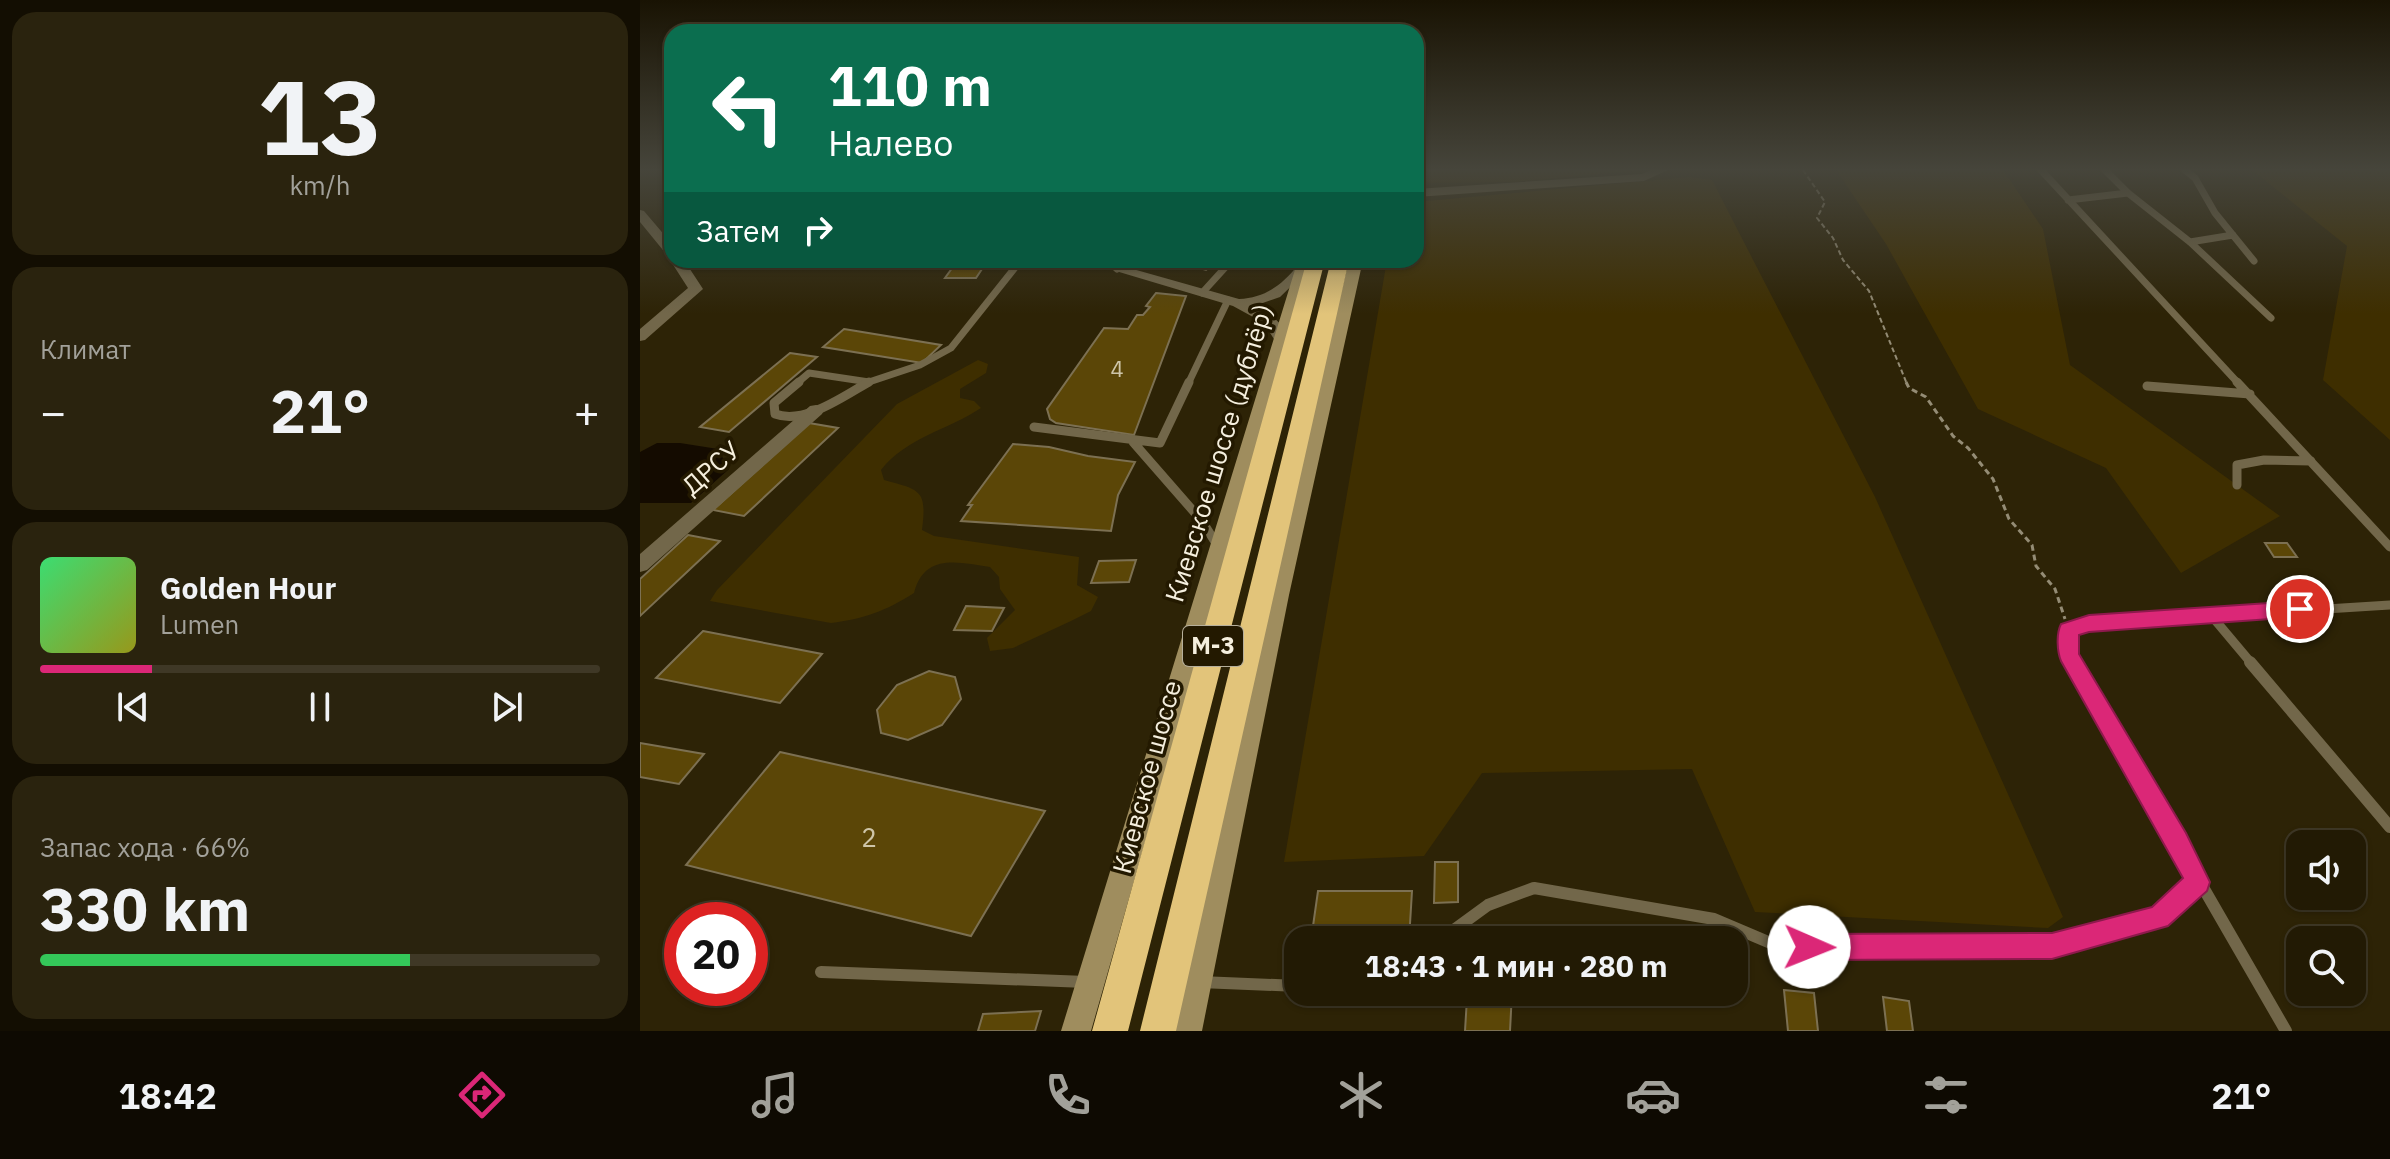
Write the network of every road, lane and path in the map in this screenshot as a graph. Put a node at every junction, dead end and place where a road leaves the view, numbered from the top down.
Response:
1 (643, 218) edge
2 (1817, 218) edge
3 (2085, 218) edge
4 (2160, 218) edge
5 (2219, 218) edge
6 (2233, 235) junction
7 (664, 242) edge
8 (2190, 242) junction
9 (2254, 261) dead end
10 (682, 268) edge
11 (1015, 268) edge
12 (1131, 268) edge
13 (1225, 268) edge
14 (1306, 268) edge
15 (1309, 268) edge
16 (1309, 268) edge
17 (1338, 268) edge
18 (1354, 268) edge
19 (1202, 293) junction
20 (1233, 302) junction
21 (2271, 318) dead end
22 (640, 337) edge
23 (1282, 341) junction
24 (869, 382) junction
25 (2147, 386) dead end
26 (2250, 394) junction
27 (816, 410) junction
28 (1034, 427) dead end
29 (1133, 442) junction
30 (2311, 461) junction
31 (2237, 485) dead end
32 (2390, 547) edge
33 (1220, 549) junction
34 (640, 565) edge
35 (2390, 605) edge
36 (2210, 614) junction
37 (2069, 630) junction
38 (2390, 827) edge
39 (2198, 882) junction
40 (1459, 926) edge
41 (1730, 926) edge
42 (1748, 933) edge
43 (821, 972) dead end
44 (1090, 982) junction
45 (1197, 982) junction
46 (1284, 985) edge
47 (1076, 1031) edge
48 (1110, 1031) edge
49 (1158, 1031) edge
50 (1187, 1031) edge
51 (2286, 1031) edge

1 - 7 street
2 - 37 path
3 - 26 lane
4 - 8 lane
5 - 6 lane
6 - 8 lane
6 - 9 lane
8 - 21 lane
10 - 22 street
11 - 24 lane
12 - 19 street
13 - 19 lane
14 - 20 street
15 - 23 main road, Киевское шоссе (дублёр)
16 - 48 highway, Киевское шоссе / М-3
17 - 49 highway, М-3
18 - 45 main road
19 - 20 street
20 - 23 street
20 - 29 lane
23 - 33 main road, Киевское шоссе (дублёр)
24 - 27 lane
24 - 27 lane
25 - 26 lane
26 - 30 lane
27 - 34 street, ДРСУ
28 - 29 lane
29 - 33 lane
30 - 31 lane
30 - 32 lane
33 - 44 main road, Киевское шоссе (дублёр)
35 - 36 lane
36 - 37 lane
36 - 38 lane
37 - 39 lane
39 - 42 lane
39 - 51 lane
40 - 41 lane
43 - 44 lane
44 - 47 main road, Киевское шоссе (дублёр)
45 - 46 lane
45 - 50 main road

